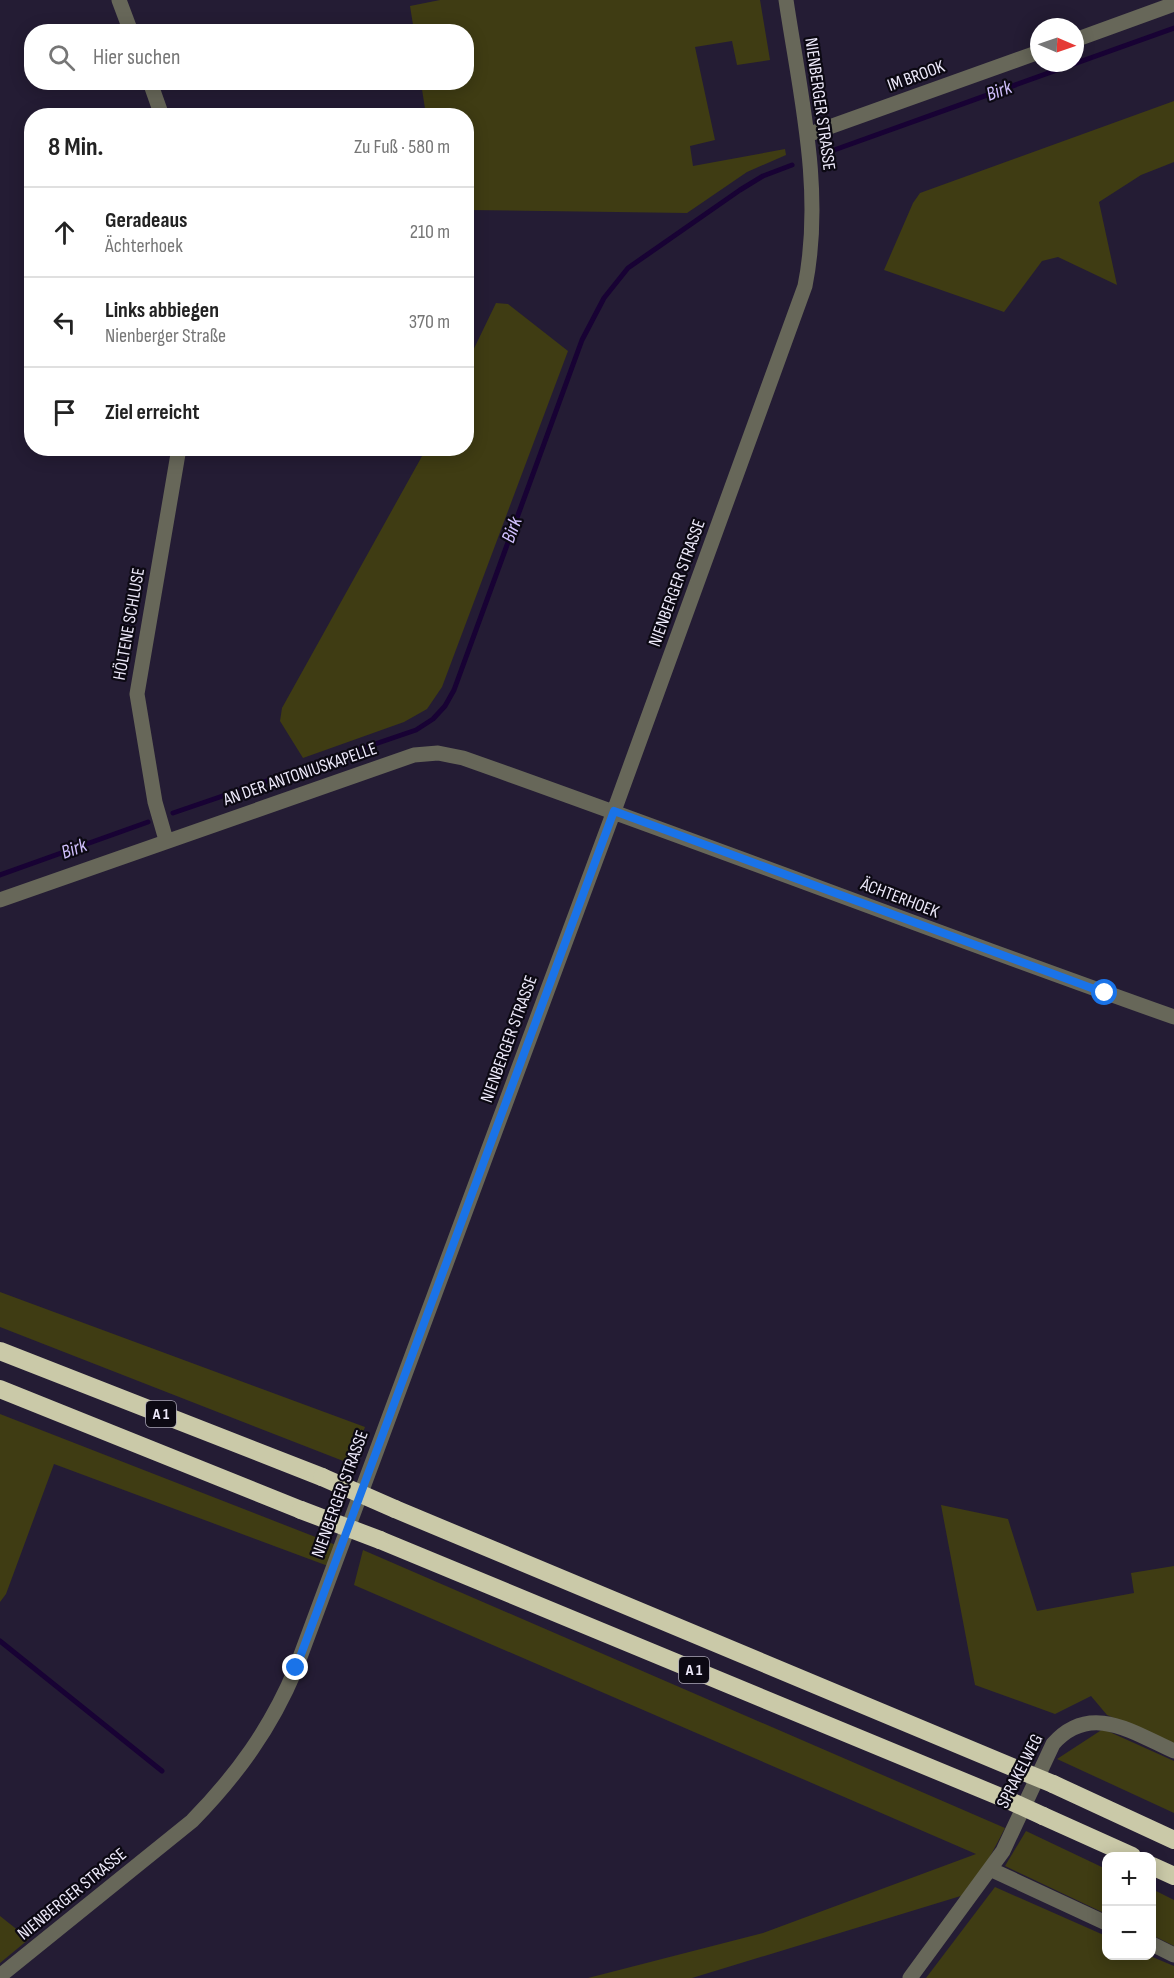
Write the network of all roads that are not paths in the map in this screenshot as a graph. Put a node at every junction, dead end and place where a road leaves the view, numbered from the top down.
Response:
1 (119, 0) edge
2 (786, 0) edge
3 (1174, 4) edge
4 (127, 24) edge
5 (1084, 37) edge
6 (1030, 55) edge
7 (153, 90) edge
8 (159, 108) edge
9 (807, 135) junction
10 (178, 456) edge
11 (614, 811) junction
12 (164, 835) junction
13 (0, 900) edge
14 (1174, 1017) edge
15 (0, 1351) edge
16 (0, 1389) edge
17 (1174, 1751) edge
18 (1174, 1840) edge
19 (1121, 1852) edge
20 (1156, 1868) edge
21 (992, 1870) junction
22 (1174, 1876) edge
23 (1102, 1921) edge
24 (1156, 1946) edge
25 (1174, 1955) edge
26 (0, 1976) edge
27 (910, 1978) edge

1 - 4 street
2 - 9 street, NIENBERGER STRASSE
3 - 5 street
6 - 9 street, IM BROOK
7 - 8 street
9 - 11 street, NIENBERGER STRASSE
10 - 12 street, HÖLTENE SCHLUSE
11 - 12 street, AN DER ANTONIUSKAPELLE
11 - 14 street, ÄCHTERHOEK
11 - 26 street, NIENBERGER STRASSE
12 - 13 street, AN DER ANTONIUSKAPELLE
15 - 18 highway, A 1, bridge
16 - 19 highway, A 1, bridge
17 - 21 street, SPRAKELWEG
20 - 22 highway
21 - 23 street
21 - 27 street, SPRAKELWEG
24 - 25 street

